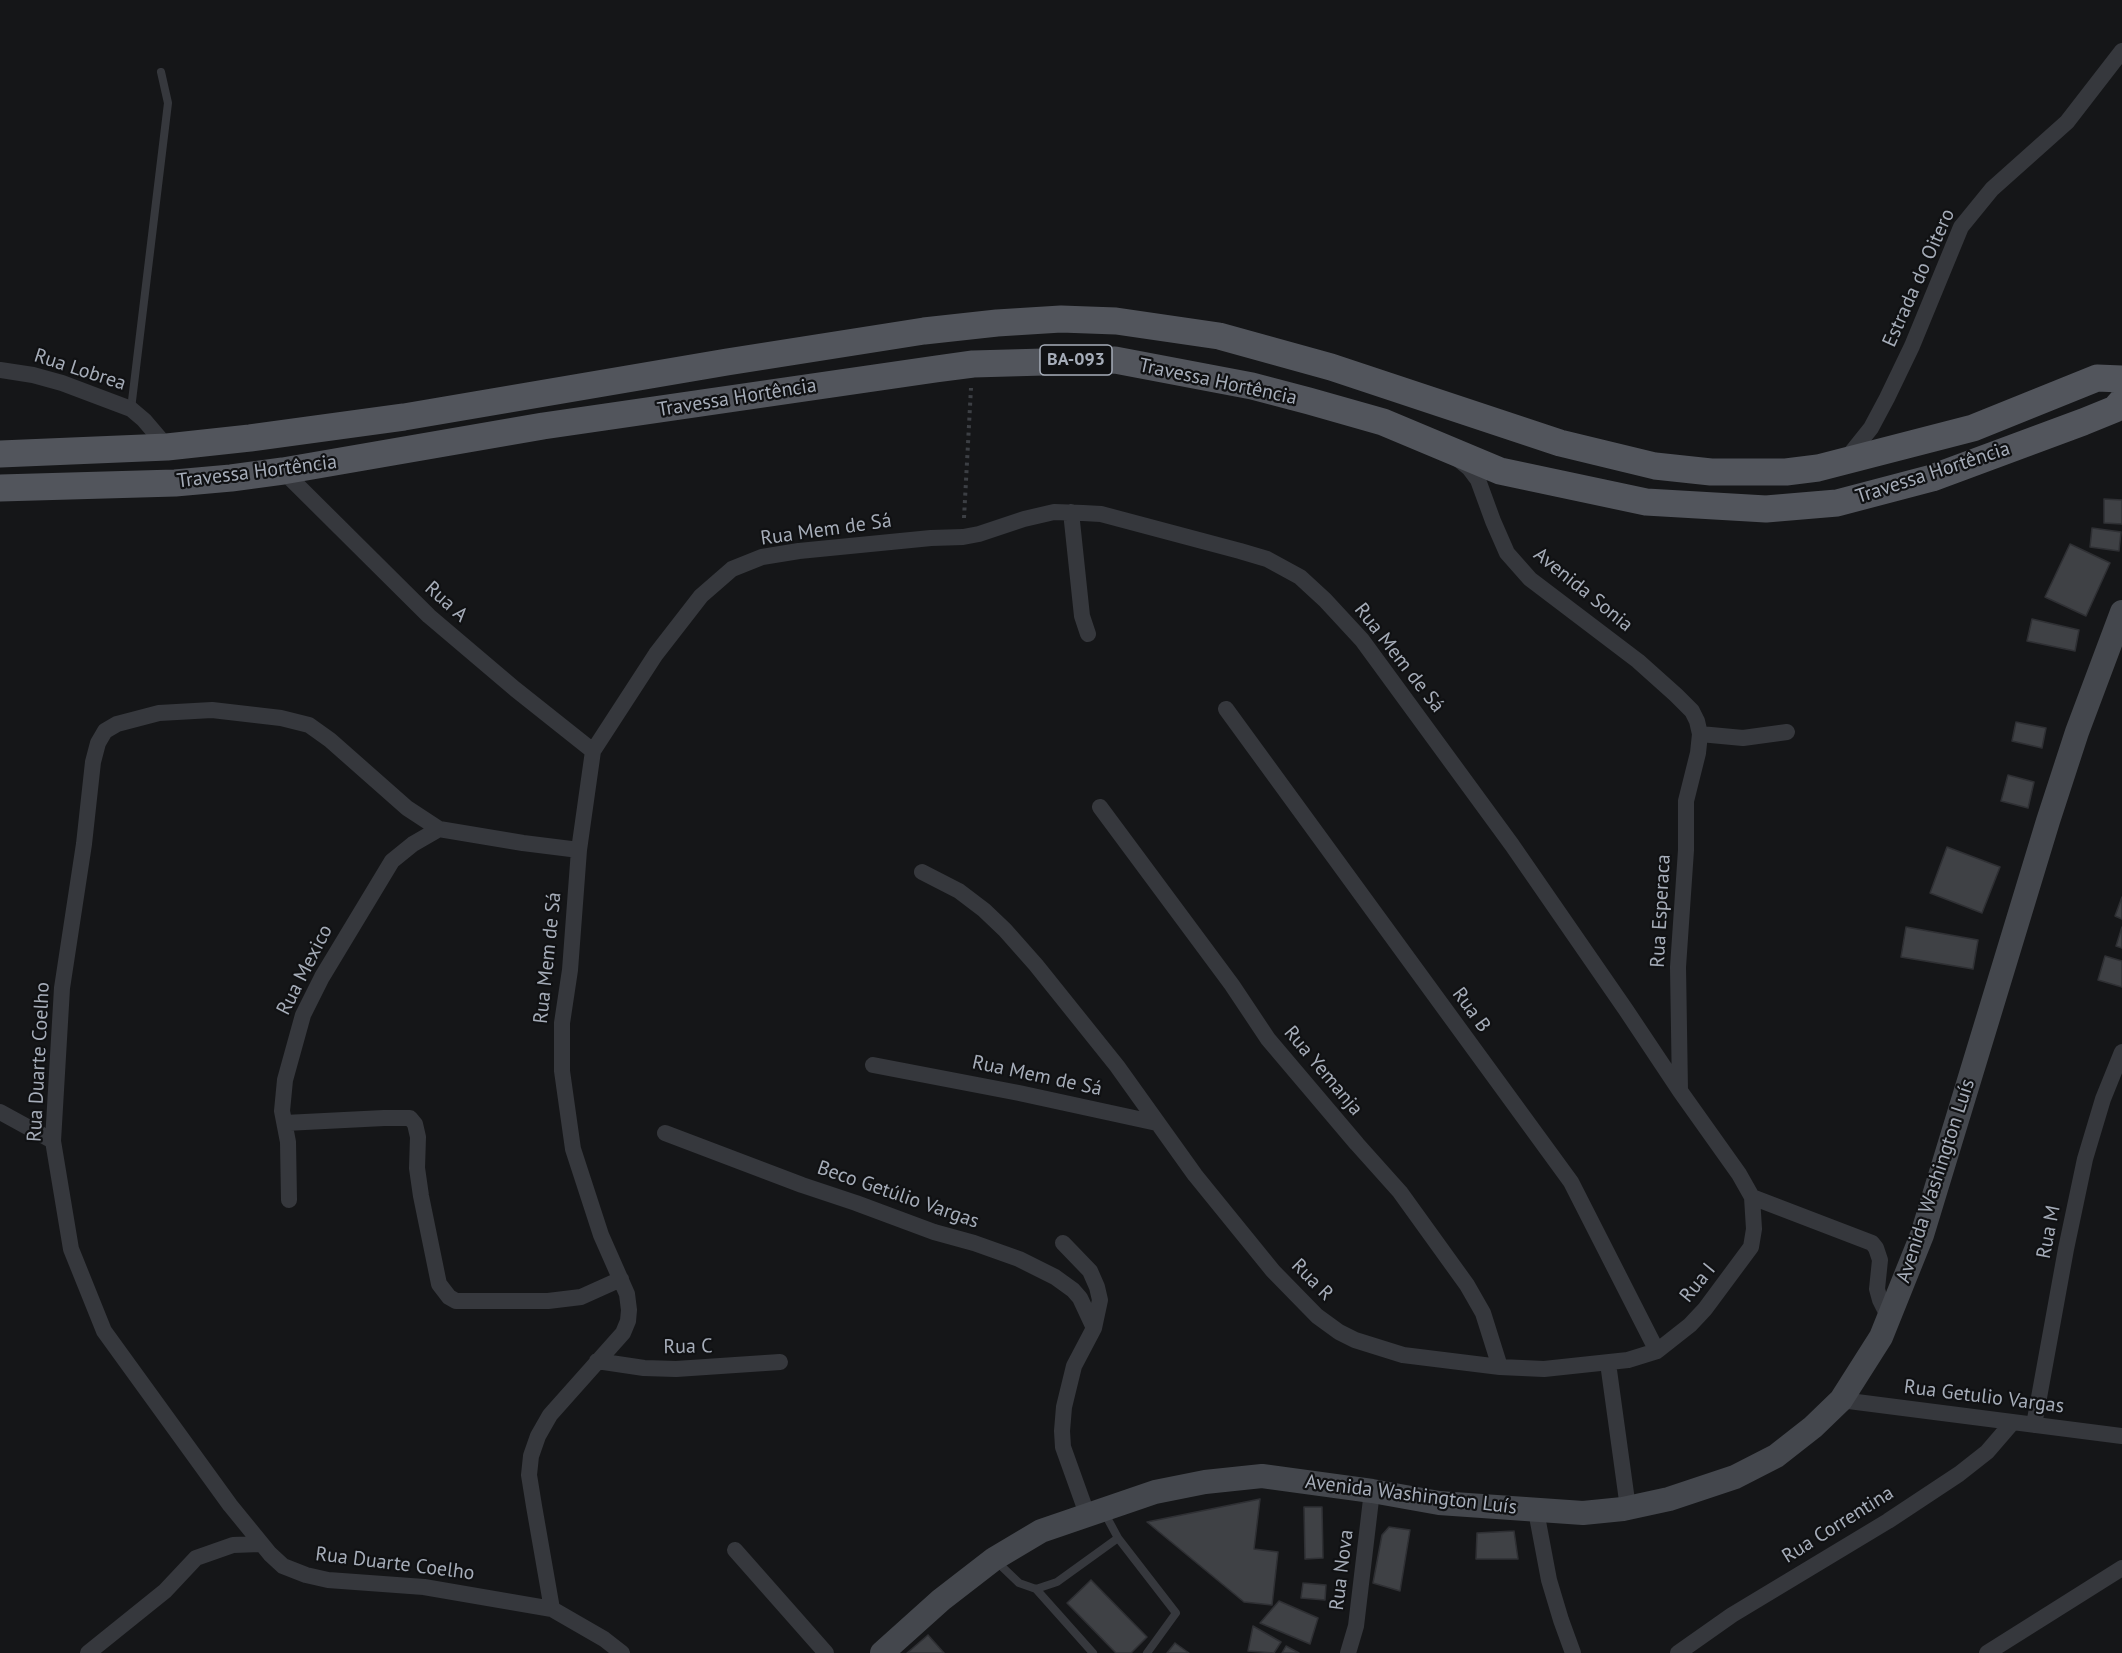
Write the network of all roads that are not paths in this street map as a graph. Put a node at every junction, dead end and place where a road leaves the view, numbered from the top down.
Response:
1 (2122, 51) edge
2 (161, 72) dead end
3 (0, 370) edge
4 (2122, 379) edge
5 (2122, 401) edge
6 (131, 409) junction
7 (1383, 423) junction
8 (167, 447) junction
9 (0, 454) edge
10 (1848, 460) junction
11 (283, 471) junction
12 (0, 488) edge
13 (1071, 512) junction
14 (2122, 612) edge
15 (1088, 634) dead end
16 (1226, 709) dead end
17 (1787, 732) dead end
18 (1700, 734) junction
19 (593, 751) junction
20 (1100, 807) dead end
21 (439, 829) junction
22 (579, 850) junction
23 (922, 872) dead end
24 (2122, 1052) edge
25 (873, 1065) dead end
26 (1680, 1091) junction
27 (0, 1112) edge
28 (285, 1123) junction
29 (1157, 1123) junction
30 (665, 1133) dead end
31 (53, 1141) junction
32 (1752, 1197) junction
33 (289, 1200) dead end
34 (1063, 1243) dead end
35 (621, 1279) junction
36 (1889, 1318) junction
37 (1094, 1328) junction
38 (1658, 1351) junction
39 (597, 1361) junction
40 (780, 1362) dead end
41 (1608, 1363) junction
42 (1500, 1367) junction
43 (1841, 1400) junction
44 (2012, 1423) junction
45 (2034, 1425) junction
46 (2122, 1436) edge
47 (1372, 1491) junction
48 (1628, 1508) junction
49 (1095, 1511) junction
50 (1536, 1511) junction
51 (1118, 1538) junction
52 (260, 1544) junction
53 (735, 1550) dead end
54 (994, 1559) junction
55 (2122, 1568) edge
56 (1036, 1589) junction
57 (552, 1609) junction
58 (88, 1653) edge
59 (622, 1653) edge
60 (826, 1653) edge
61 (882, 1653) edge
62 (1093, 1653) edge
63 (1147, 1653) edge
64 (1348, 1653) edge
65 (1573, 1653) edge
66 (1678, 1653) edge
67 (1987, 1653) edge

1 - 10 street, Estrada do Oitero
2 - 6 lane
3 - 6 street, Rua Lobrea
4 - 10 main road, Travessa Hortência / BA-093
5 - 7 main road, Travessa Hortência / BA-093
6 - 8 street, Rua Lobrea
7 - 11 main road, Travessa Hortência / BA-093
7 - 18 street, Avenida Sonia
8 - 9 main road, Travessa Hortência / BA-093
8 - 10 main road, Travessa Hortência / BA-093
11 - 12 main road, Travessa Hortência / BA-093
11 - 19 street, Rua A
13 - 15 street
13 - 19 street, Rua Mem de Sá
13 - 26 street, Rua Mem de Sá
14 - 36 main road, Avenida Washington Luís
16 - 38 street, Rua B
17 - 18 street
18 - 26 street, Rua Esperaca
19 - 22 street, Rua Mem de Sá
20 - 42 street, Rua Yemanja
21 - 22 street
21 - 28 street, Rua Mexico
21 - 31 street, Rua Duarte Coelho
22 - 35 street, Rua Mem de Sá
23 - 29 street
24 - 45 street, Rua M
25 - 29 street, Rua Mem de Sá
26 - 32 street, Rua I
27 - 31 street
28 - 33 street, Rua Mexico
28 - 35 street
29 - 42 street, Rua R
30 - 37 street, Beco Getúlio Vargas
31 - 52 street, Rua Duarte Coelho
32 - 36 street
32 - 38 street, Rua I
34 - 37 street
35 - 39 street, Rua Mem de Sá
36 - 43 main road, Avenida Washington Luís
37 - 49 street
38 - 41 street, Rua I
39 - 40 street, Rua C
39 - 57 street, Rua Mem de Sá
41 - 42 street, Rua I
41 - 48 street
43 - 44 street, Rua Getulio Vargas
43 - 48 main road, Avenida Washington Luís
44 - 45 street, Rua Getulio Vargas
44 - 66 street, Rua Correntina
45 - 46 street, Rua Getulio Vargas
47 - 49 main road, Avenida Washington Luís
47 - 50 main road, Avenida Washington Luís
47 - 64 street, Rua Nova
48 - 50 main road, Avenida Washington Luís
49 - 51 lane
49 - 54 main road, Avenida Washington Luís
50 - 65 street
51 - 56 lane
51 - 63 lane
52 - 57 street, Rua Duarte Coelho
52 - 58 street
53 - 60 street
54 - 56 lane
54 - 61 main road, Avenida Washington Luís
55 - 67 street
56 - 62 lane
57 - 59 street, Rua Duarte Coelho

